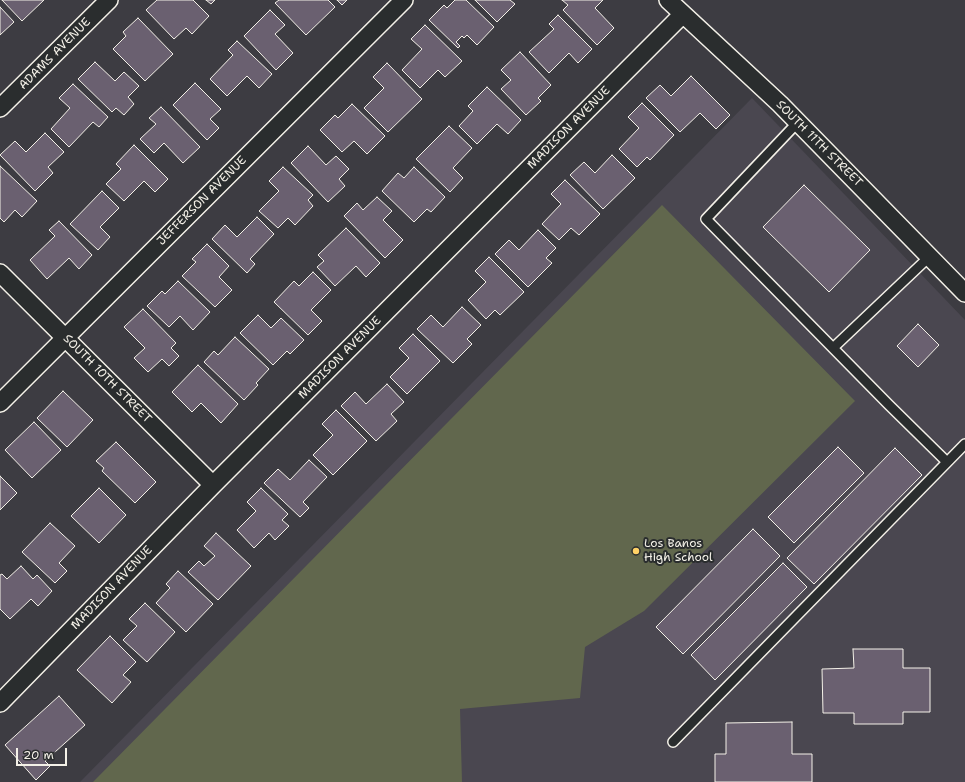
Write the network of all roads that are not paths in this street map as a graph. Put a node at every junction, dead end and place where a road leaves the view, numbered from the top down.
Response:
1 (109, 0) edge
2 (404, 0) edge
3 (668, 0) edge
4 (683, 14) junction
5 (0, 108) edge
6 (798, 122) junction
7 (929, 257) junction
8 (0, 273) edge
9 (965, 293) edge
10 (65, 337) junction
11 (833, 348) junction
12 (0, 403) edge
13 (965, 444) edge
14 (947, 462) junction
15 (213, 485) junction
16 (0, 703) edge
17 (673, 742) dead end

1 - 5 street, ADAMS AVENUE
2 - 10 street, JEFFERSON AVENUE
3 - 4 street, SOUTH 11TH STREET
4 - 6 street, SOUTH 11TH STREET
4 - 15 street, MADISON AVENUE
6 - 7 street, SOUTH 11TH STREET
6 - 11 lane
7 - 9 street, SOUTH 11TH STREET
7 - 11 lane
8 - 10 street, SOUTH 10TH STREET
10 - 12 street, JEFFERSON AVENUE
10 - 15 street, SOUTH 10TH STREET
11 - 14 lane
13 - 14 lane
14 - 17 lane
15 - 16 street, MADISON AVENUE

